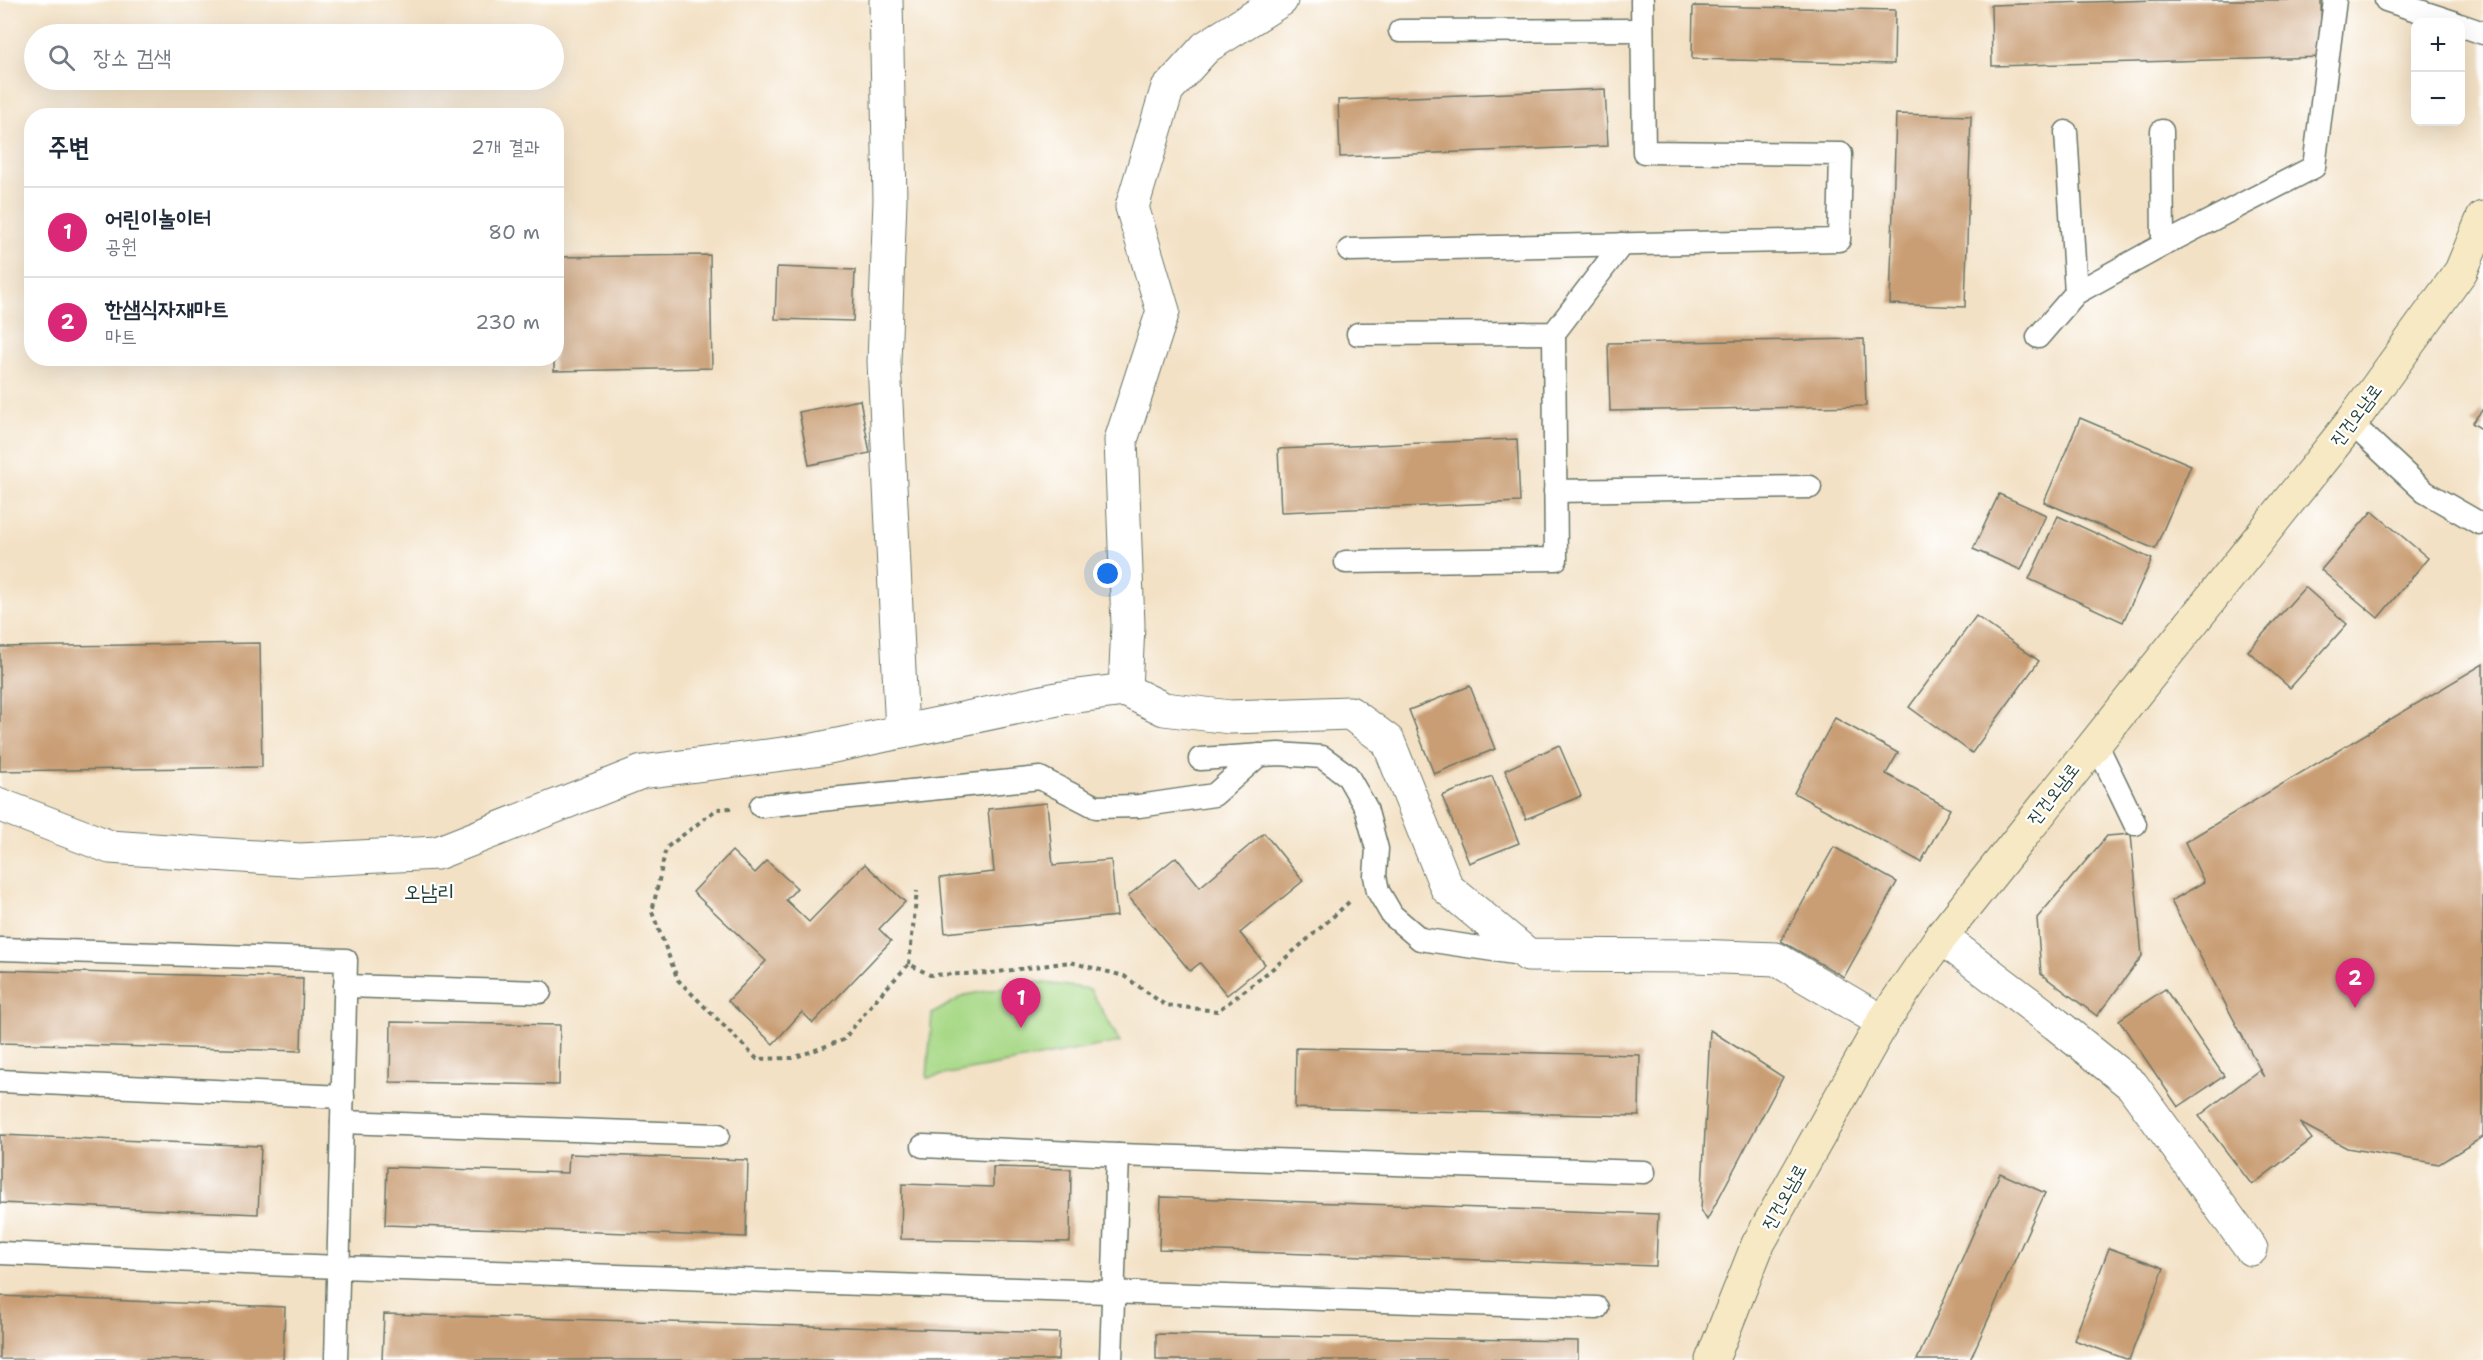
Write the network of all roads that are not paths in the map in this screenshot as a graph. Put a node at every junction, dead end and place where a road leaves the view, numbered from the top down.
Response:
1 (886, 0) edge
2 (1281, 0) edge
3 (1642, 0) edge
4 (2335, 0) edge
5 (2386, 0) edge
6 (2441, 18) edge
7 (2465, 27) edge
8 (1642, 30) junction
9 (1400, 31) dead end
10 (2483, 33) edge
11 (2066, 132) dead end
12 (2162, 132) dead end
13 (2483, 218) edge
14 (1622, 244) junction
15 (2163, 245) junction
16 (1349, 250) dead end
17 (2472, 270) edge
18 (2076, 294) junction
19 (1554, 333) junction
20 (1358, 334) dead end
21 (2038, 337) dead end
22 (2351, 423) junction
23 (1810, 487) dead end
24 (1555, 491) junction
25 (2479, 523) dead end
26 (1346, 562) dead end
27 (1125, 690) junction
28 (902, 732) junction
29 (2095, 741) junction
30 (1258, 755) junction
31 (1200, 759) dead end
32 (0, 805) edge
33 (761, 806) road end
34 (2135, 824) dead end
35 (1941, 936) junction
36 (0, 949) edge
37 (1528, 955) junction
38 (345, 986) junction
39 (540, 992) dead end
40 (1882, 1022) junction
41 (0, 1081) edge
42 (343, 1097) junction
43 (342, 1122) junction
44 (718, 1135) dead end
45 (922, 1146) dead end
46 (1118, 1155) junction
47 (1644, 1172) dead end
48 (2251, 1249) dead end
49 (0, 1253) edge
50 (339, 1268) junction
51 (1113, 1292) junction
52 (1597, 1308) dead end
53 (336, 1360) edge
54 (1111, 1360) edge
55 (1713, 1360) edge

1 - 28 street
2 - 27 street
3 - 8 lane
4 - 15 lane
5 - 6 lane
7 - 10 lane
8 - 9 lane
8 - 14 lane
11 - 18 lane
12 - 15 lane
13 - 17 main road, 진건오남로
14 - 16 lane
14 - 19 lane
15 - 18 lane
17 - 22 main road, 진건오남로
18 - 21 lane
19 - 20 lane
19 - 24 lane
22 - 25 lane
22 - 29 main road, 진건오남로
23 - 24 lane
24 - 26 lane
27 - 28 street
27 - 37 street
28 - 32 street
29 - 34 lane
29 - 35 main road, 진건오남로
30 - 31 lane
30 - 33 lane
30 - 37 lane
35 - 40 main road, 진건오남로
35 - 48 street
36 - 38 lane
37 - 40 street
38 - 39 lane
38 - 42 lane
40 - 55 main road, 진건오남로
41 - 42 lane
42 - 43 lane
43 - 44 lane
43 - 50 lane
45 - 46 lane
46 - 47 lane
46 - 51 lane
49 - 50 lane
50 - 51 lane
50 - 53 lane
51 - 52 lane
51 - 54 lane

